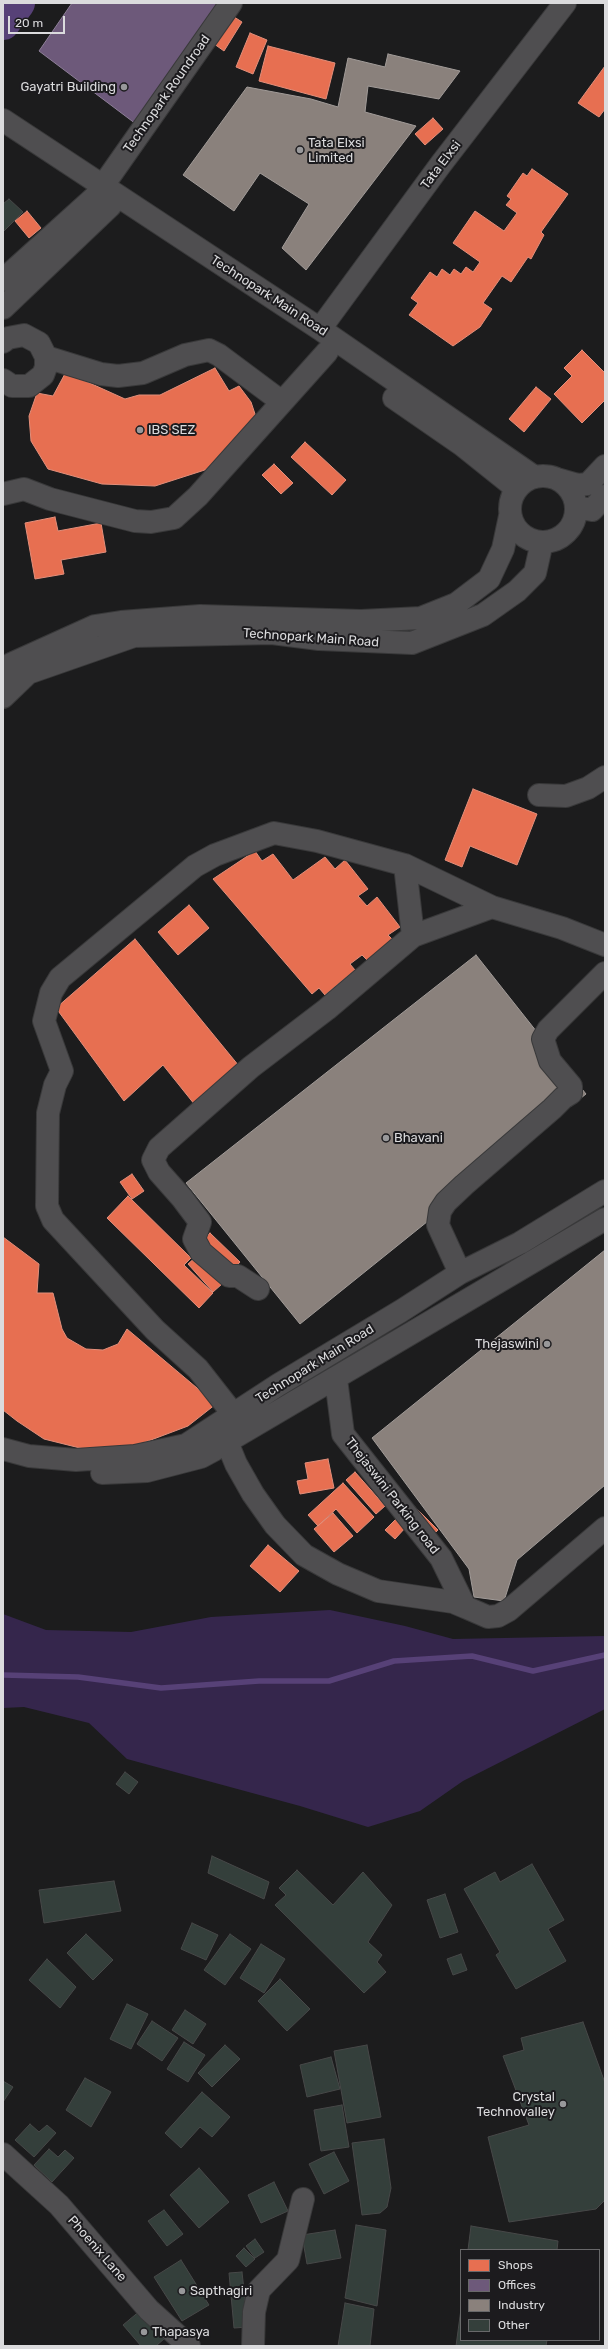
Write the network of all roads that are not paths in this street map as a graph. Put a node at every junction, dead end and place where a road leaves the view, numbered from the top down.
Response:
1 (230, 3) edge
2 (564, 3) edge
3 (3, 120) edge
4 (3, 133) edge
5 (106, 196) junction
6 (3, 280) edge
7 (3, 308) edge
8 (3, 315) edge
9 (320, 329) junction
10 (11, 338) edge
11 (327, 352) junction
12 (46, 357) junction
13 (3, 380) edge
14 (282, 402) junction
15 (605, 466) edge
16 (557, 479) junction
17 (525, 483) junction
18 (3, 494) edge
19 (605, 496) edge
20 (576, 507) junction
21 (510, 516) junction
22 (542, 542) junction
23 (3, 674) edge
24 (3, 697) edge
25 (605, 777) edge
26 (539, 794) dead end
27 (405, 865) junction
28 (492, 907) junction
29 (413, 936) junction
30 (605, 945) edge
31 (605, 973) edge
32 (605, 1191) edge
33 (605, 1219) edge
34 (460, 1273) junction
35 (258, 1289) dead end
36 (399, 1340) junction
37 (336, 1379) junction
38 (234, 1415) junction
39 (227, 1442) junction
40 (3, 1449) edge
41 (201, 1457) junction
42 (3, 1460) edge
43 (605, 1528) edge
44 (465, 1608) junction
45 (3, 2154) edge
46 (303, 2199) dead end
47 (189, 2346) edge
48 (253, 2346) edge

1 - 5 street, Technopark Roundroad
2 - 9 street, Tata Elxsi
3 - 5 street, Technopark Main Road
4 - 5 street
5 - 6 street
5 - 7 street
5 - 9 street, Technopark Main Road
5 - 11 street
8 - 10 street
9 - 17 street, Technopark Main Road
10 - 12 street
11 - 14 street
11 - 17 street
12 - 13 street
12 - 14 street
14 - 18 street
15 - 16 street
16 - 17 street
16 - 20 street
17 - 21 street
19 - 20 street
20 - 22 street
21 - 22 street
21 - 23 street, Technopark Main Road
22 - 24 street, Technopark Main Road
25 - 26 street
27 - 28 street
27 - 29 street
27 - 38 street
28 - 29 street
28 - 30 street
29 - 35 street
31 - 34 street
32 - 34 street, Technopark Main Road
33 - 36 street, Technopark Main Road
34 - 38 street, Technopark Main Road
36 - 37 street, Technopark Main Road
36 - 41 street, Technopark Main Road
37 - 39 street, Technopark Main Road
37 - 44 street, Thejaswini Parking road
38 - 40 street, Technopark Main Road
39 - 41 street, Technopark Main Road
39 - 44 street
41 - 42 street, Technopark Main Road
43 - 44 street
45 - 47 street, Phoenix Lane
46 - 48 street

